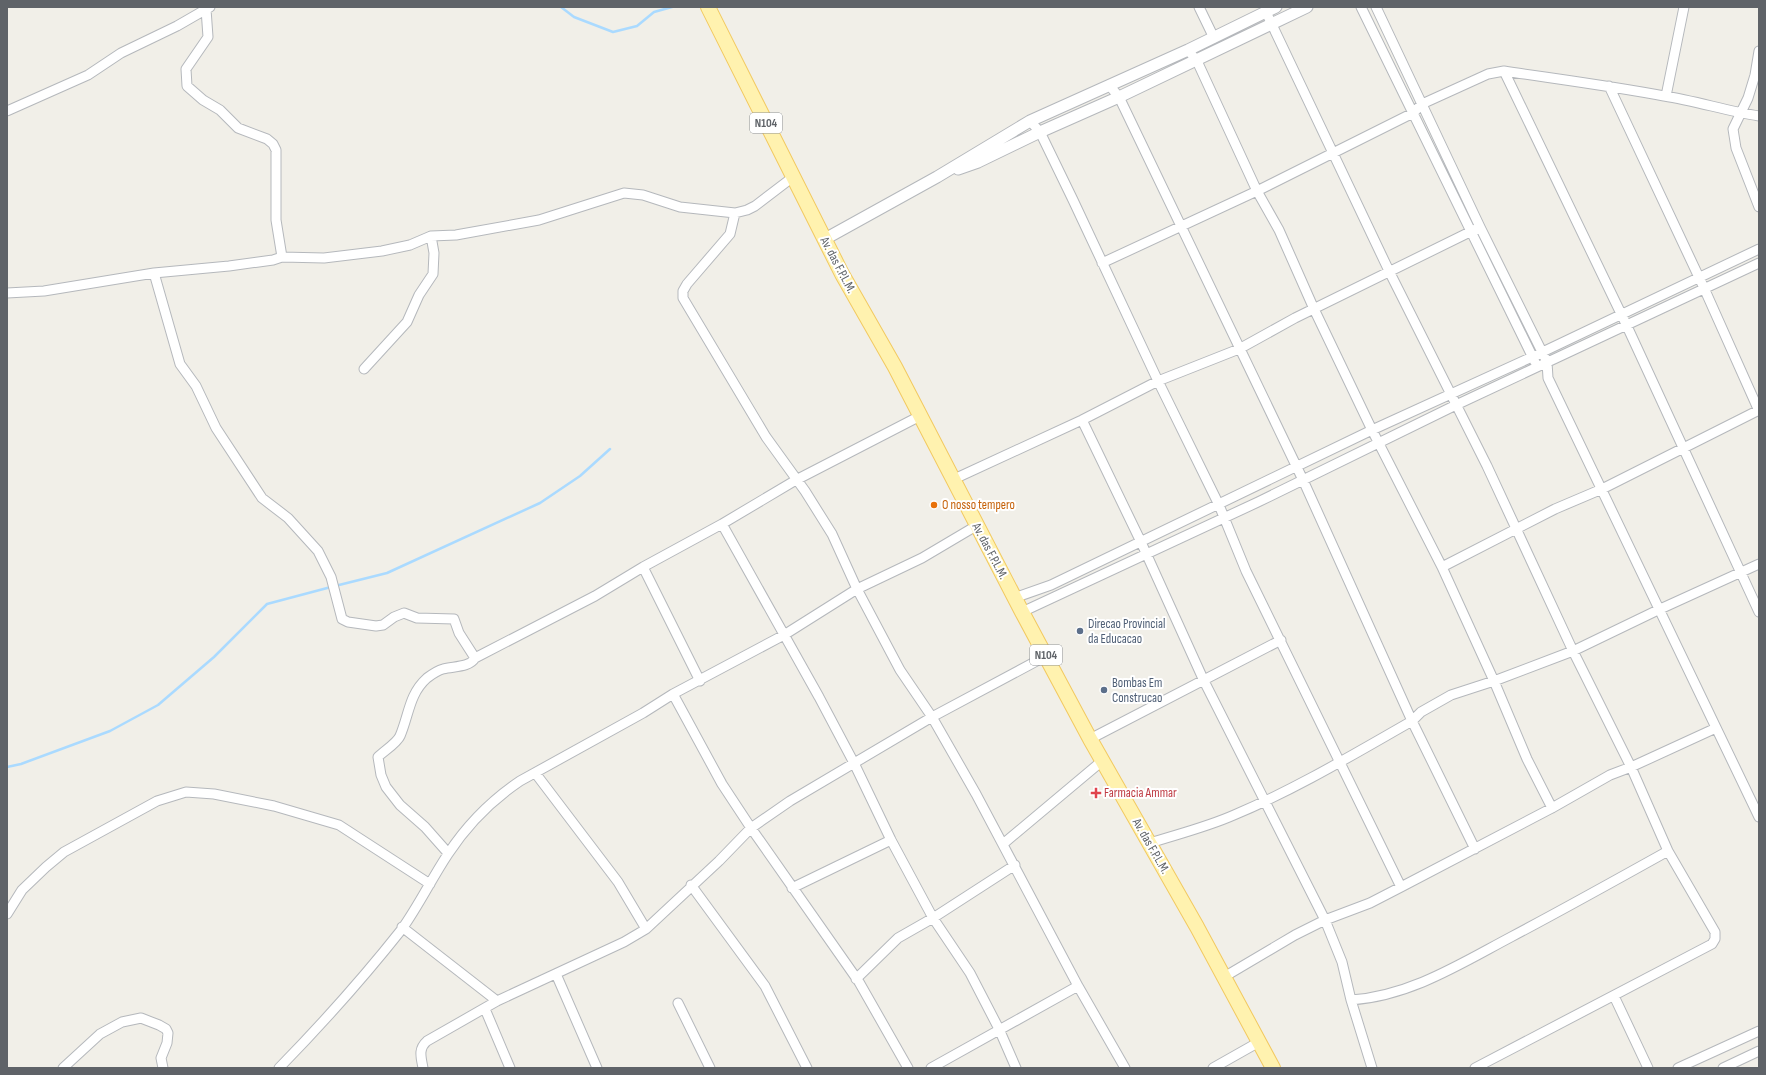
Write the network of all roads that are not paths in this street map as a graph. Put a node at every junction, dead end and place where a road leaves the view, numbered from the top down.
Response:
1 (708, 7) edge
2 (1199, 7) edge
3 (1276, 7) edge
4 (1307, 7) edge
5 (1361, 7) edge
6 (1376, 7) edge
7 (1684, 7) edge
8 (208, 8) edge
9 (1266, 12) junction
10 (1272, 23) junction
11 (1214, 38) junction
12 (1188, 50) junction
13 (1759, 51) edge
14 (1197, 61) junction
15 (1504, 71) junction
16 (1109, 85) junction
17 (1609, 86) junction
18 (1666, 96) junction
19 (1119, 97) junction
20 (1422, 104) junction
21 (7, 111) edge
22 (1413, 113) junction
23 (1740, 113) junction
24 (1759, 116) edge
25 (1030, 122) junction
26 (1040, 132) junction
27 (1333, 152) junction
28 (793, 177) junction
29 (937, 177) junction
30 (1256, 191) junction
31 (1759, 207) edge
32 (735, 213) junction
33 (1181, 226) junction
34 (1476, 230) junction
35 (431, 236) junction
36 (825, 239) junction
37 (1759, 249) edge
38 (282, 257) junction
39 (1102, 263) junction
40 (1759, 263) edge
41 (154, 273) junction
42 (1390, 273) junction
43 (1698, 278) junction
44 (1704, 288) junction
45 (7, 293) edge
46 (1314, 310) junction
47 (1621, 314) junction
48 (1626, 324) junction
49 (1239, 349) junction
50 (1541, 352) junction
51 (1532, 357) junction
52 (1547, 362) junction
53 (1537, 367) junction
54 (364, 370) dead end
55 (1548, 378) junction
56 (1158, 381) junction
57 (1450, 395) junction
58 (1456, 405) junction
59 (1759, 411) edge
60 (920, 416) junction
61 (1082, 420) junction
62 (1372, 430) junction
63 (1378, 443) junction
64 (1683, 448) junction
65 (1296, 468) junction
66 (796, 480) junction
67 (952, 480) junction
68 (1303, 480) junction
69 (1602, 489) junction
70 (1219, 505) junction
71 (1225, 518) junction
72 (722, 524) junction
73 (976, 526) junction
74 (1516, 529) junction
75 (1141, 542) junction
76 (1146, 554) junction
77 (1759, 564) edge
78 (643, 566) junction
79 (1442, 567) junction
80 (1740, 574) junction
81 (857, 589) junction
82 (1014, 598) junction
83 (1658, 610) junction
84 (1022, 612) junction
85 (1759, 612) edge
86 (784, 635) junction
87 (1281, 640) junction
88 (1573, 651) junction
89 (1046, 656) junction
90 (475, 658) junction
91 (1204, 680) junction
92 (700, 681) junction
93 (1494, 681) junction
94 (673, 694) junction
95 (932, 717) junction
96 (1412, 721) junction
97 (1716, 728) junction
98 (1090, 740) junction
99 (1102, 761) junction
100 (854, 763) junction
101 (1340, 763) junction
102 (1631, 767) junction
103 (536, 774) junction
104 (1265, 800) junction
105 (1552, 808) junction
106 (1759, 817) edge
107 (750, 828) junction
108 (891, 840) junction
109 (1150, 843) junction
110 (1003, 844) junction
111 (1475, 849) junction
112 (1668, 851) junction
113 (448, 853) junction
114 (1015, 865) junction
115 (430, 884) junction
116 (691, 885) junction
117 (1401, 887) junction
118 (792, 888) junction
119 (7, 914) edge
120 (933, 918) junction
121 (1325, 920) junction
122 (402, 927) junction
123 (646, 929) junction
124 (556, 974) junction
125 (1224, 977) junction
126 (856, 979) junction
127 (1078, 986) junction
128 (1614, 996) junction
129 (1351, 1000) junction
130 (497, 1001) junction
131 (678, 1003) dead end
132 (485, 1009) junction
133 (999, 1029) junction
134 (1759, 1031) edge
135 (1259, 1042) junction
136 (1759, 1051) edge
137 (63, 1068) edge
138 (163, 1068) edge
139 (280, 1068) edge
140 (422, 1068) edge
141 (510, 1068) edge
142 (597, 1068) edge
143 (710, 1068) edge
144 (807, 1068) edge
145 (908, 1068) edge
146 (931, 1068) edge
147 (1016, 1068) edge
148 (1125, 1068) edge
149 (1213, 1068) edge
150 (1273, 1068) edge
151 (1372, 1068) edge
152 (1475, 1068) edge
153 (1648, 1068) edge
154 (1678, 1068) edge
155 (1723, 1068) edge

1 - 28 main road, Av. das F.P.L.M. / N104
2 - 11 street
3 - 9 street
4 - 10 street
5 - 22 street
6 - 20 street
7 - 18 street
8 - 21 street
8 - 38 street
9 - 10 street
9 - 11 street
10 - 14 street
10 - 27 street
11 - 12 street
12 - 14 street
12 - 16 street
13 - 23 street
14 - 19 street
14 - 30 street
15 - 17 street
15 - 20 street
15 - 47 street
16 - 19 street
16 - 25 street
17 - 18 street
17 - 43 street
18 - 23 street
19 - 26 street
19 - 33 street
20 - 22 street
20 - 34 street
22 - 27 street
22 - 34 street
23 - 24 street
23 - 31 street
25 - 26 street
25 - 29 street
26 - 29 street
26 - 39 street
27 - 30 street
27 - 42 street
28 - 32 street
28 - 36 main road, Av. das F.P.L.M. / N104
29 - 36 street
30 - 33 street
30 - 46 street
32 - 35 street
32 - 66 street
33 - 39 street
33 - 49 street
34 - 42 street
34 - 50 street
34 - 51 street
35 - 38 street
35 - 54 street
36 - 60 main road, Av. das F.P.L.M. / N104
37 - 43 street
38 - 41 street
39 - 56 street
40 - 44 street
41 - 45 street
41 - 90 street
42 - 46 street
42 - 57 street
43 - 44 street
43 - 47 street
44 - 48 street
44 - 59 street
46 - 49 street
46 - 62 street
47 - 48 street
47 - 50 street
48 - 52 street
48 - 64 street
49 - 56 street
49 - 65 street
50 - 51 street
50 - 52 street
51 - 53 street
51 - 57 street
52 - 53 street
52 - 55 street
53 - 55 street
53 - 58 street
55 - 69 street
56 - 61 street
56 - 70 street
57 - 58 street
57 - 62 street
58 - 63 street
58 - 74 street
59 - 64 street
60 - 66 street
60 - 67 main road, Av. das F.P.L.M. / N104
61 - 67 street
61 - 75 street
62 - 63 street
62 - 65 street
63 - 68 street
63 - 79 street
64 - 69 street
64 - 80 street
65 - 68 street
65 - 70 street
66 - 72 street
66 - 81 street
67 - 73 main road, Av. das F.P.L.M. / N104
68 - 71 street
68 - 96 street
69 - 74 street
69 - 83 street
70 - 71 street
70 - 75 street
71 - 76 street
71 - 87 street
72 - 78 street
72 - 86 street
73 - 81 street
73 - 82 main road, Av. das F.P.L.M. / N104
74 - 79 street
74 - 88 street
75 - 76 street
75 - 82 street
76 - 84 street
76 - 91 street
77 - 80 street
78 - 90 street
78 - 92 street
79 - 93 street
80 - 83 street
80 - 85 street
81 - 86 street
81 - 95 street
82 - 84 main road, Av. das F.P.L.M. / N104
83 - 88 street
83 - 97 street
84 - 89 main road, Av. das F.P.L.M. / N104
86 - 92 street
86 - 100 street
87 - 91 street
87 - 101 street
88 - 93 street
88 - 102 street
89 - 95 street
89 - 98 main road, Av. das F.P.L.M. / N104
90 - 113 street
91 - 98 street
91 - 104 street
92 - 94 street
93 - 96 street
93 - 105 street
94 - 103 street
94 - 107 street
95 - 100 street
95 - 110 street
96 - 101 street
96 - 111 street
97 - 102 street
97 - 106 street
98 - 99 main road, Av. das F.P.L.M. / N104
99 - 109 main road, Av. das F.P.L.M. / N104
99 - 110 street
100 - 107 street
100 - 108 street
101 - 104 street
101 - 117 street
102 - 105 street
102 - 112 street
103 - 113 street
103 - 123 street
104 - 109 street
104 - 121 street
105 - 111 street
107 - 116 street
107 - 118 street
108 - 118 street
108 - 120 street
109 - 125 main road, Av. das F.P.L.M. / N104
110 - 114 street
111 - 117 street
112 - 128 street
112 - 129 street
113 - 115 street
114 - 120 street
114 - 127 street
115 - 119 street
115 - 122 street
116 - 123 street
116 - 144 street
117 - 121 street
118 - 126 street
120 - 126 street
120 - 133 street
121 - 125 street
121 - 129 street
122 - 130 street
122 - 139 street
123 - 124 street
124 - 130 street
124 - 142 street
125 - 135 main road, Av. das F.P.L.M. / N104
126 - 145 street
127 - 133 street
127 - 148 street
128 - 152 street
128 - 153 street
129 - 151 street
130 - 132 street
131 - 143 street
132 - 140 street
132 - 141 street
133 - 146 street
133 - 147 street
134 - 154 street
135 - 149 street
135 - 150 main road, Av. das F.P.L.M. / N104
136 - 155 street
137 - 138 street

